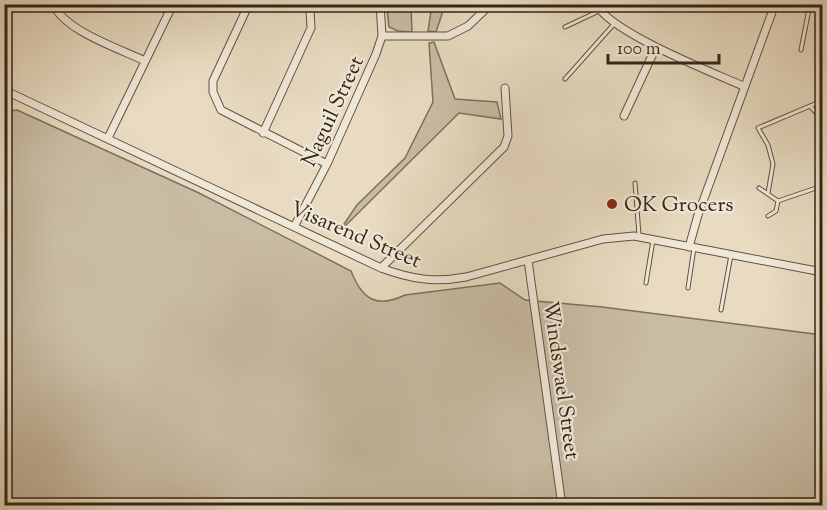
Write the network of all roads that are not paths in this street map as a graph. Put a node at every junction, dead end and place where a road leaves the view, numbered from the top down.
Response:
1 (53, 4) edge
2 (173, 4) edge
3 (252, 4) edge
4 (306, 4) edge
5 (380, 4) edge
6 (491, 4) edge
7 (775, 4) edge
8 (810, 4) edge
9 (598, 8) edge
10 (615, 22) junction
11 (565, 27) dead end
12 (382, 36) junction
13 (656, 47) junction
14 (801, 50) dead end
15 (145, 61) junction
16 (565, 80) dead end
17 (743, 86) junction
18 (505, 88) dead end
19 (4, 90) edge
20 (822, 101) edge
21 (810, 106) junction
22 (822, 109) edge
23 (624, 116) dead end
24 (819, 117) junction
25 (822, 130) edge
26 (263, 133) junction
27 (108, 138) junction
28 (327, 164) junction
29 (635, 183) dead end
30 (822, 186) edge
31 (759, 188) dead end
32 (768, 193) junction
33 (778, 201) junction
34 (768, 216) dead end
35 (294, 227) junction
36 (639, 237) junction
37 (653, 240) junction
38 (692, 248) junction
39 (731, 255) junction
40 (528, 260) junction
41 (381, 268) junction
42 (822, 272) edge
43 (646, 283) dead end
44 (688, 288) dead end
45 (721, 310) dead end
46 (562, 506) edge

1 - 15 street
2 - 15 street
3 - 26 street
4 - 26 street
5 - 12 street, Naguil Street
6 - 12 street
7 - 17 street
8 - 14 lane
9 - 10 street
9 - 11 lane
10 - 13 street
10 - 16 lane
12 - 28 street, Naguil Street
13 - 17 street
13 - 23 street
15 - 27 street
17 - 38 street
18 - 41 street
19 - 27 street, Visarend Street
20 - 21 lane
21 - 24 lane
21 - 32 lane
22 - 24 lane
24 - 25 lane
26 - 28 street
27 - 35 street, Visarend Street
28 - 35 street, Naguil Street
29 - 36 lane
30 - 33 lane
31 - 32 lane
32 - 33 lane
33 - 34 lane
35 - 41 street, Visarend Street
36 - 37 street, Visarend Street
36 - 40 street, Visarend Street
37 - 38 street, Visarend Street
37 - 43 lane
38 - 39 street, Visarend Street
38 - 44 lane
39 - 42 street, Visarend Street
39 - 45 lane
40 - 41 street, Visarend Street
40 - 46 street, Windswael Street

